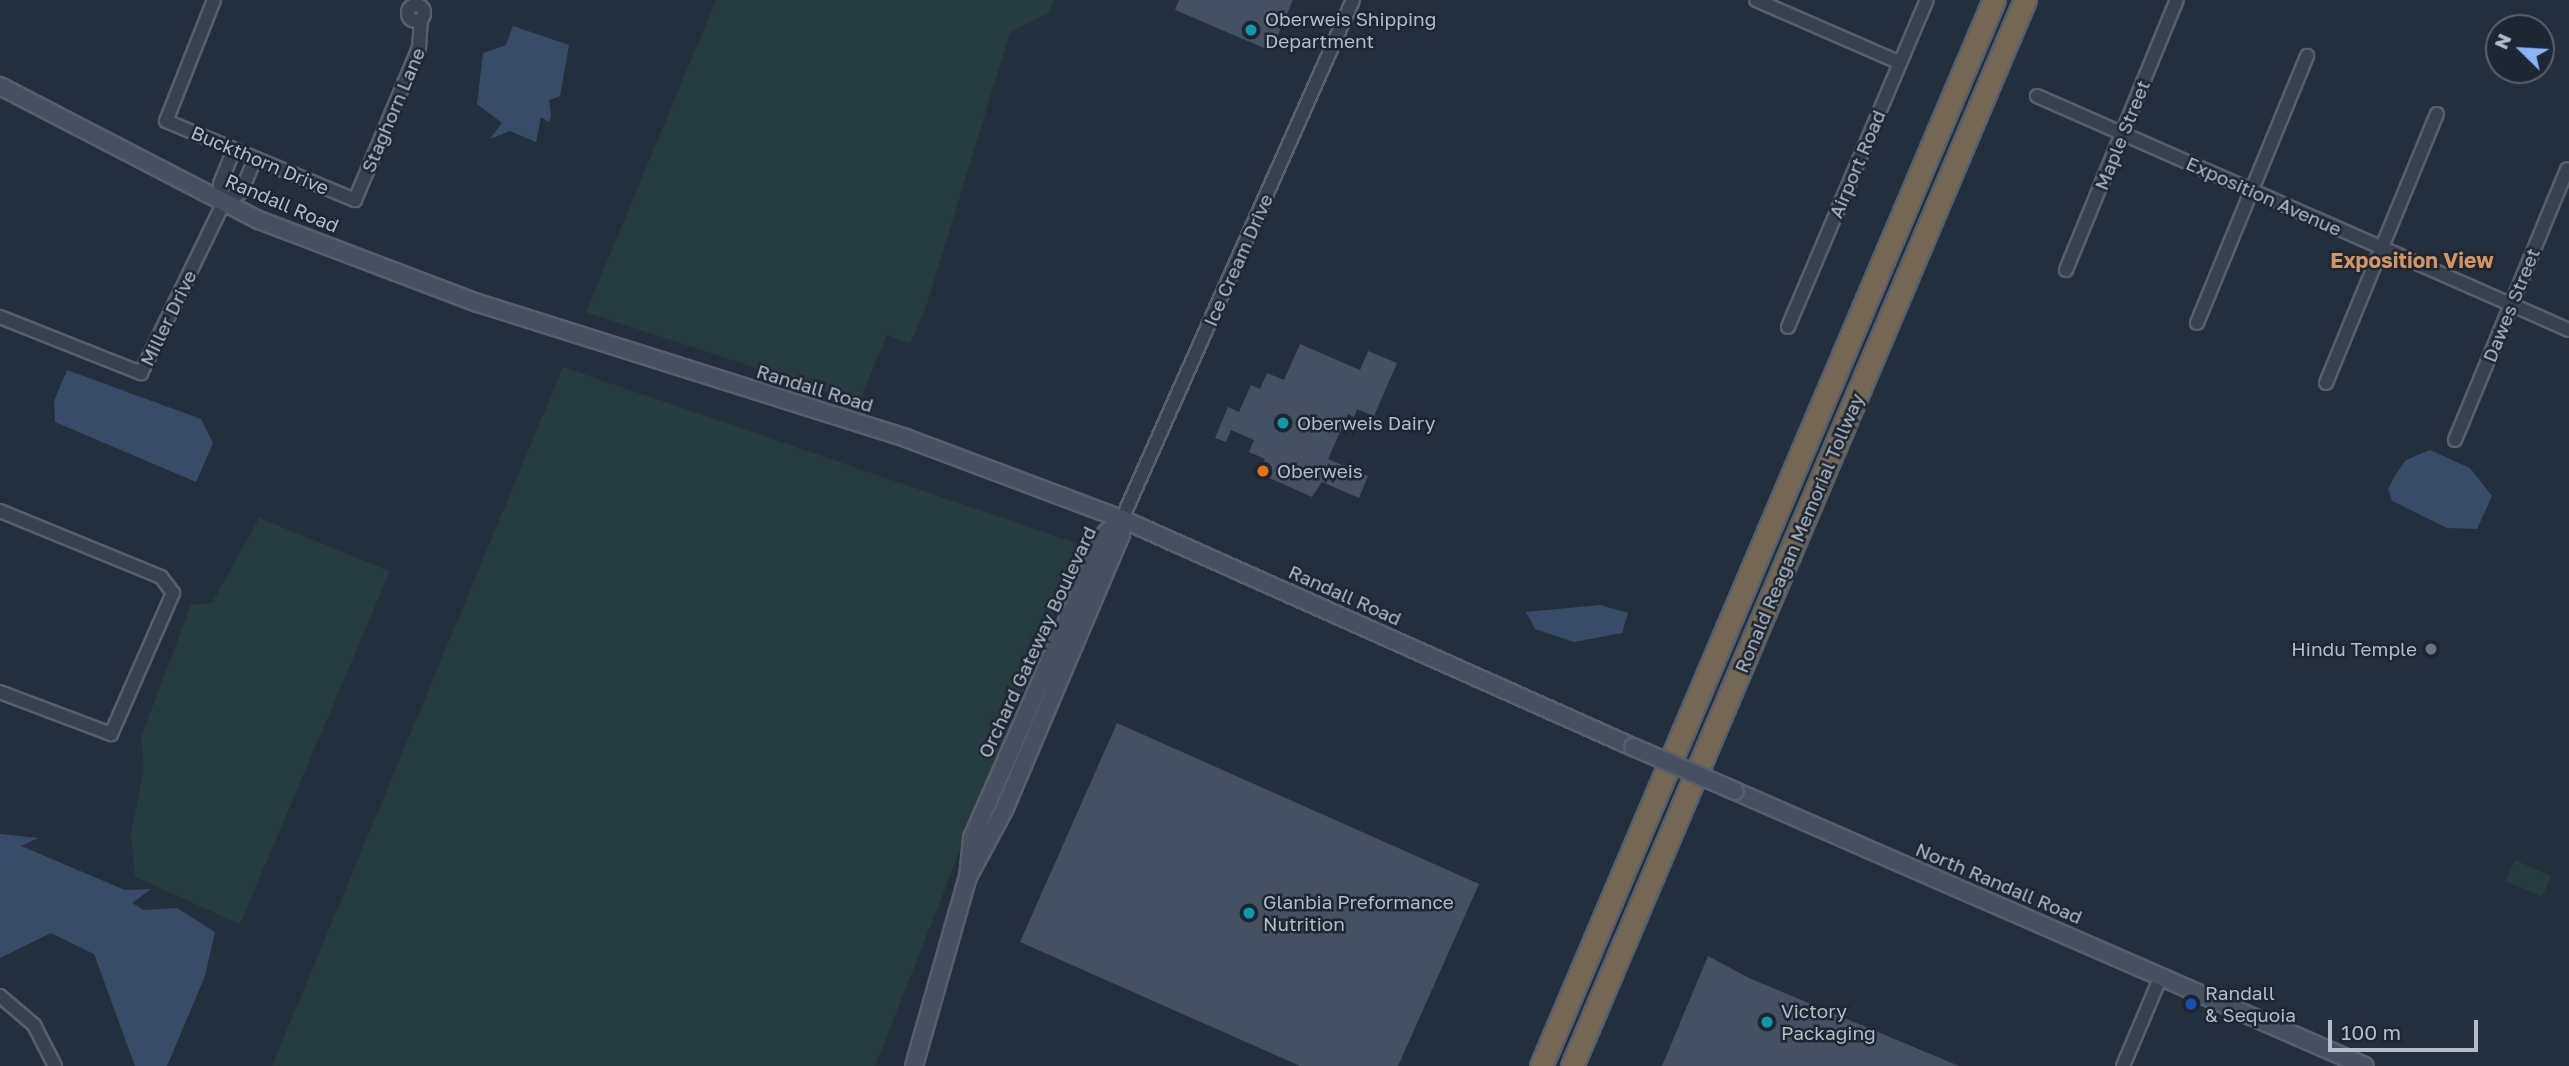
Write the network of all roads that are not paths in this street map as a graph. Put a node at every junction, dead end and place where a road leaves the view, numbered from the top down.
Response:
1 (214, 0) edge
2 (1353, 0) edge
3 (1756, 0) edge
4 (1927, 0) edge
5 (1994, 0) edge
6 (2025, 0) edge
7 (2177, 1) edge
8 (421, 19) dead end
9 (2307, 56) dead end
10 (1900, 63) junction
11 (2, 93) edge
12 (2037, 96) dead end
13 (2437, 114) dead end
14 (2122, 134) junction
15 (234, 150) junction
16 (255, 159) junction
17 (2567, 169) dead end
18 (2252, 191) junction
19 (355, 200) joint
20 (224, 202) junction
21 (2381, 248) junction
22 (2066, 270) dead end
23 (2511, 304) junction
24 (0, 317) edge
25 (2197, 323) dead end
26 (1788, 327) dead end
27 (2569, 330) edge
28 (2326, 383) dead end
29 (2455, 440) dead end
30 (0, 511) edge
31 (1122, 519) junction
32 (0, 692) edge
33 (1616, 739) joint
34 (2161, 976) junction
35 (0, 996) edge
36 (55, 1066) edge
37 (914, 1066) edge
38 (1541, 1066) edge
39 (1572, 1066) edge
40 (2123, 1066) edge
41 (2365, 1066) edge

1 - 15 street, Buckthorn Drive
2 - 31 street, Ice Cream Drive
3 - 10 street
4 - 10 street, Airport Road
5 - 38 highway, Ronald Reagan Memorial Tollway
6 - 39 highway, Ronald Reagan Memorial Tollway
7 - 14 street, Maple Street
8 - 19 street, Staghorn Lane
9 - 18 street
10 - 26 street, Airport Road
11 - 20 main road, Randall Road
12 - 14 street, Exposition Avenue
13 - 21 street
14 - 18 street, Exposition Avenue
14 - 22 street, Maple Street
15 - 16 street, Buckthorn Drive
15 - 20 street
16 - 19 street, Buckthorn Drive
16 - 20 street
17 - 23 street, Dawes Street
18 - 21 street, Exposition Avenue
18 - 25 street
20 - 24 street, Miller Drive
20 - 31 main road, Randall Road
21 - 23 street, Exposition Avenue
21 - 28 street
23 - 27 street, Exposition Avenue
23 - 29 street, Dawes Street
30 - 32 street
31 - 33 main road, Randall Road
31 - 37 main road, Orchard Gateway Boulevard
33 - 34 main road, North Randall Road, bridge
34 - 40 street
34 - 41 main road, North Randall Road
35 - 36 street

